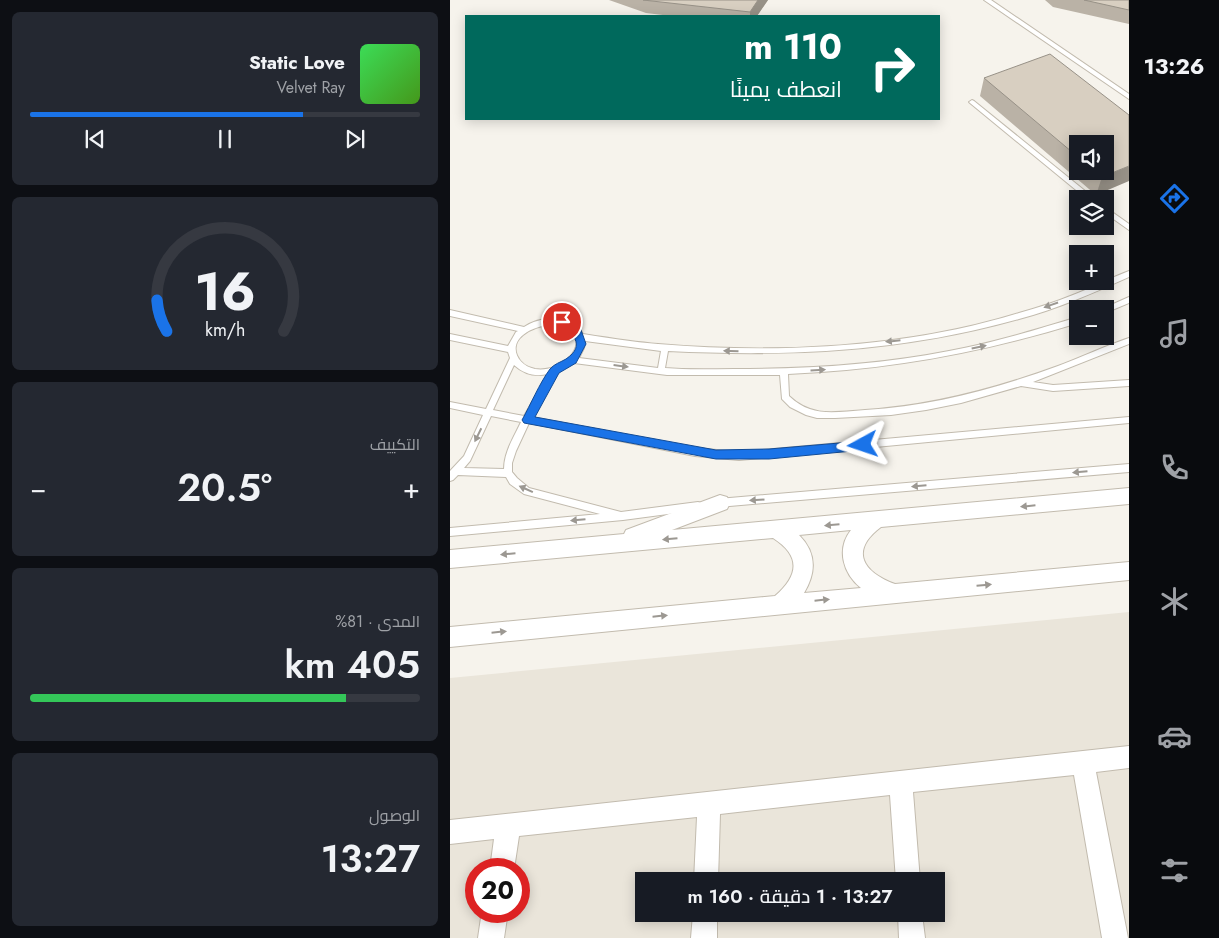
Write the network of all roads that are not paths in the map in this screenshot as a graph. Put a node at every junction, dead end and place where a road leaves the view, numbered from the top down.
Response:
1 (987, 0) edge
2 (1129, 97) edge
3 (972, 102) dead end
4 (1081, 190) edge
5 (1114, 216) edge
6 (1129, 228) edge
7 (1129, 274) edge
8 (1129, 300) edge
9 (1114, 306) edge
10 (450, 313) edge
11 (1069, 323) edge
12 (523, 329) junction
13 (450, 337) edge
14 (580, 337) junction
15 (1129, 341) edge
16 (665, 348) junction
17 (512, 355) junction
18 (572, 360) junction
19 (555, 370) junction
20 (661, 371) junction
21 (784, 373) junction
22 (1020, 383) junction
23 (1129, 383) edge
24 (450, 405) edge
25 (489, 412) junction
26 (528, 420) junction
27 (1129, 420) edge
28 (1129, 468) edge
29 (508, 473) junction
30 (454, 474) edge
31 (1129, 496) edge
32 (720, 502) junction
33 (623, 516) junction
34 (875, 521) junction
35 (776, 529) junction
36 (450, 532) edge
37 (610, 544) junction
38 (450, 559) edge
39 (1129, 571) edge
40 (894, 593) junction
41 (780, 604) junction
42 (450, 637) edge
43 (1129, 757) edge
44 (1083, 763) junction
45 (900, 783) junction
46 (709, 804) junction
47 (508, 826) junction
48 (450, 832) edge
49 (504, 858) edge
50 (706, 872) edge
51 (907, 872) edge
52 (705, 922) edge
53 (911, 922) edge
54 (493, 923) edge
55 (491, 938) edge
56 (704, 938) edge
57 (912, 938) edge
58 (1115, 938) edge

1 - 2 lane
3 - 4 lane
5 - 6 lane
7 -> 16 lane
8 - 9 lane
10 - 12 lane
21 -> 11 lane
12 - 14 lane
12 - 17 lane
13 - 17 lane
14 - 16 lane
14 - 18 lane
15 - 22 lane
16 - 20 lane
17 - 19 lane
17 - 25 lane
18 - 19 lane
18 -> 20 lane
19 - 26 lane
20 - 21 lane
21 - 22 lane
22 - 23 lane
24 - 25 lane
25 - 26 lane
25 -> 30 lane
26 - 27 lane
26 - 29 lane
28 -> 32 lane
29 - 30 lane
33 -> 29 lane
31 -> 34 street
32 - 33 lane
32 - 37 street
33 -> 36 lane
34 -> 35 street
34 - 40 street
35 -> 37 street
35 - 41 street
37 -> 38 street
40 -> 39 street
41 -> 40 street
42 -> 41 street
43 - 44 street
44 - 45 street
44 - 58 street
45 - 46 street
45 - 51 street
46 - 47 street
46 - 50 street
47 - 48 street
47 - 49 street
52 - 56 street
53 - 57 street
54 - 55 street

